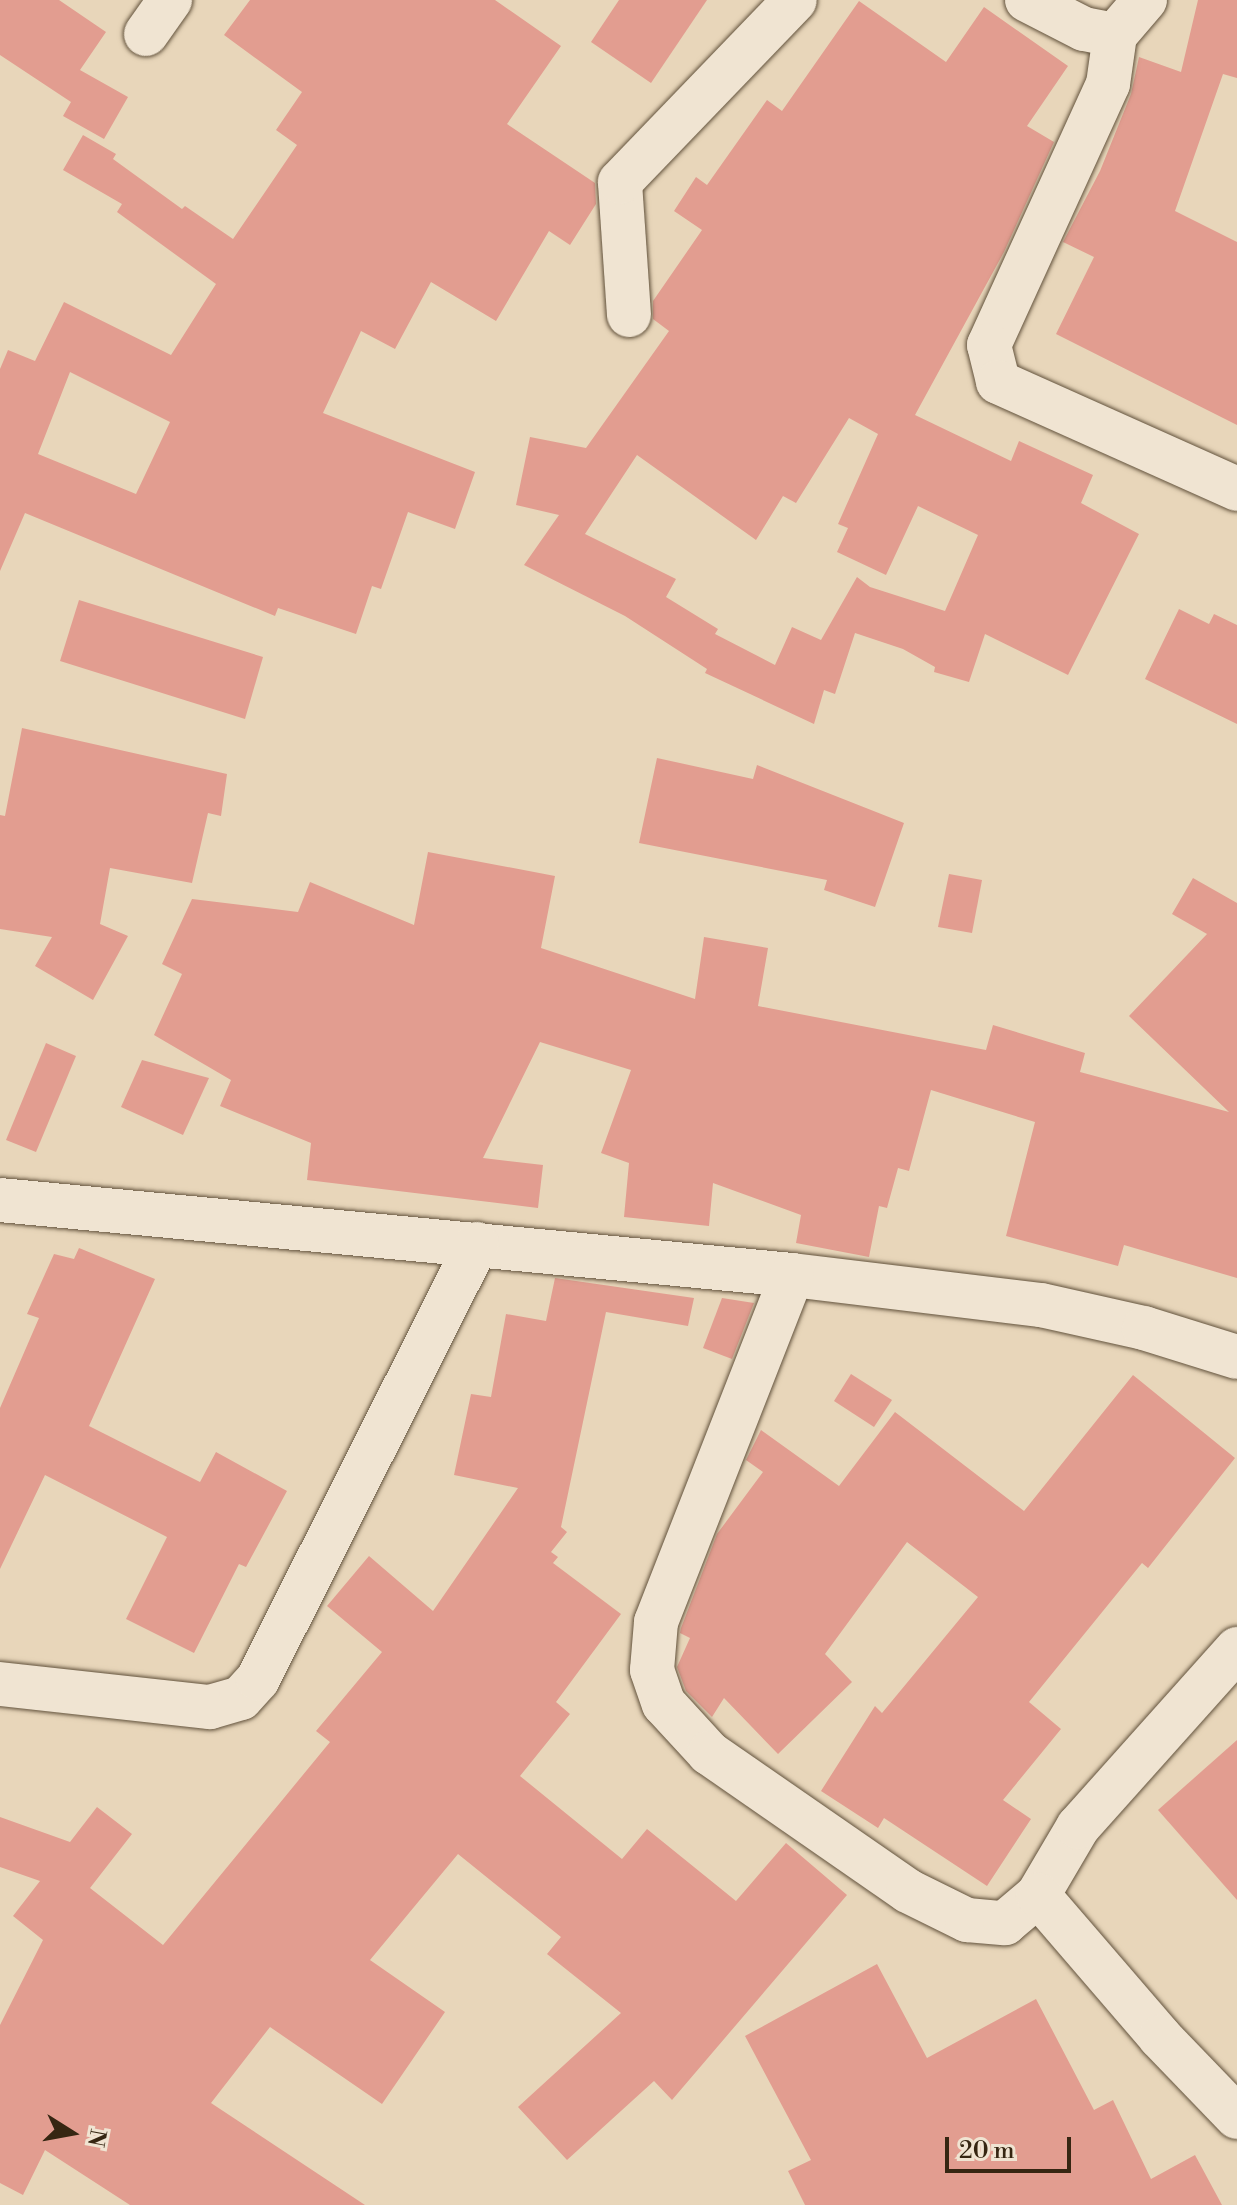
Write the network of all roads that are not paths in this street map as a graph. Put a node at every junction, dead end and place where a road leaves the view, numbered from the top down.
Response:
1 (795, 0) edge
2 (1027, 0) edge
3 (1145, 0) edge
4 (1115, 35) junction
5 (629, 315) dead end
6 (1237, 489) edge
7 (0, 1200) edge
8 (477, 1244) junction
9 (792, 1275) junction
10 (1237, 1357) edge
11 (1237, 1649) edge
12 (0, 1684) edge
13 (1038, 1895) junction
14 (1237, 2117) edge

1 - 5 street
2 - 4 street
3 - 4 street
4 - 6 street
7 - 8 street
8 - 9 street
8 - 12 street
9 - 10 street
9 - 13 street
11 - 13 street
13 - 14 street

